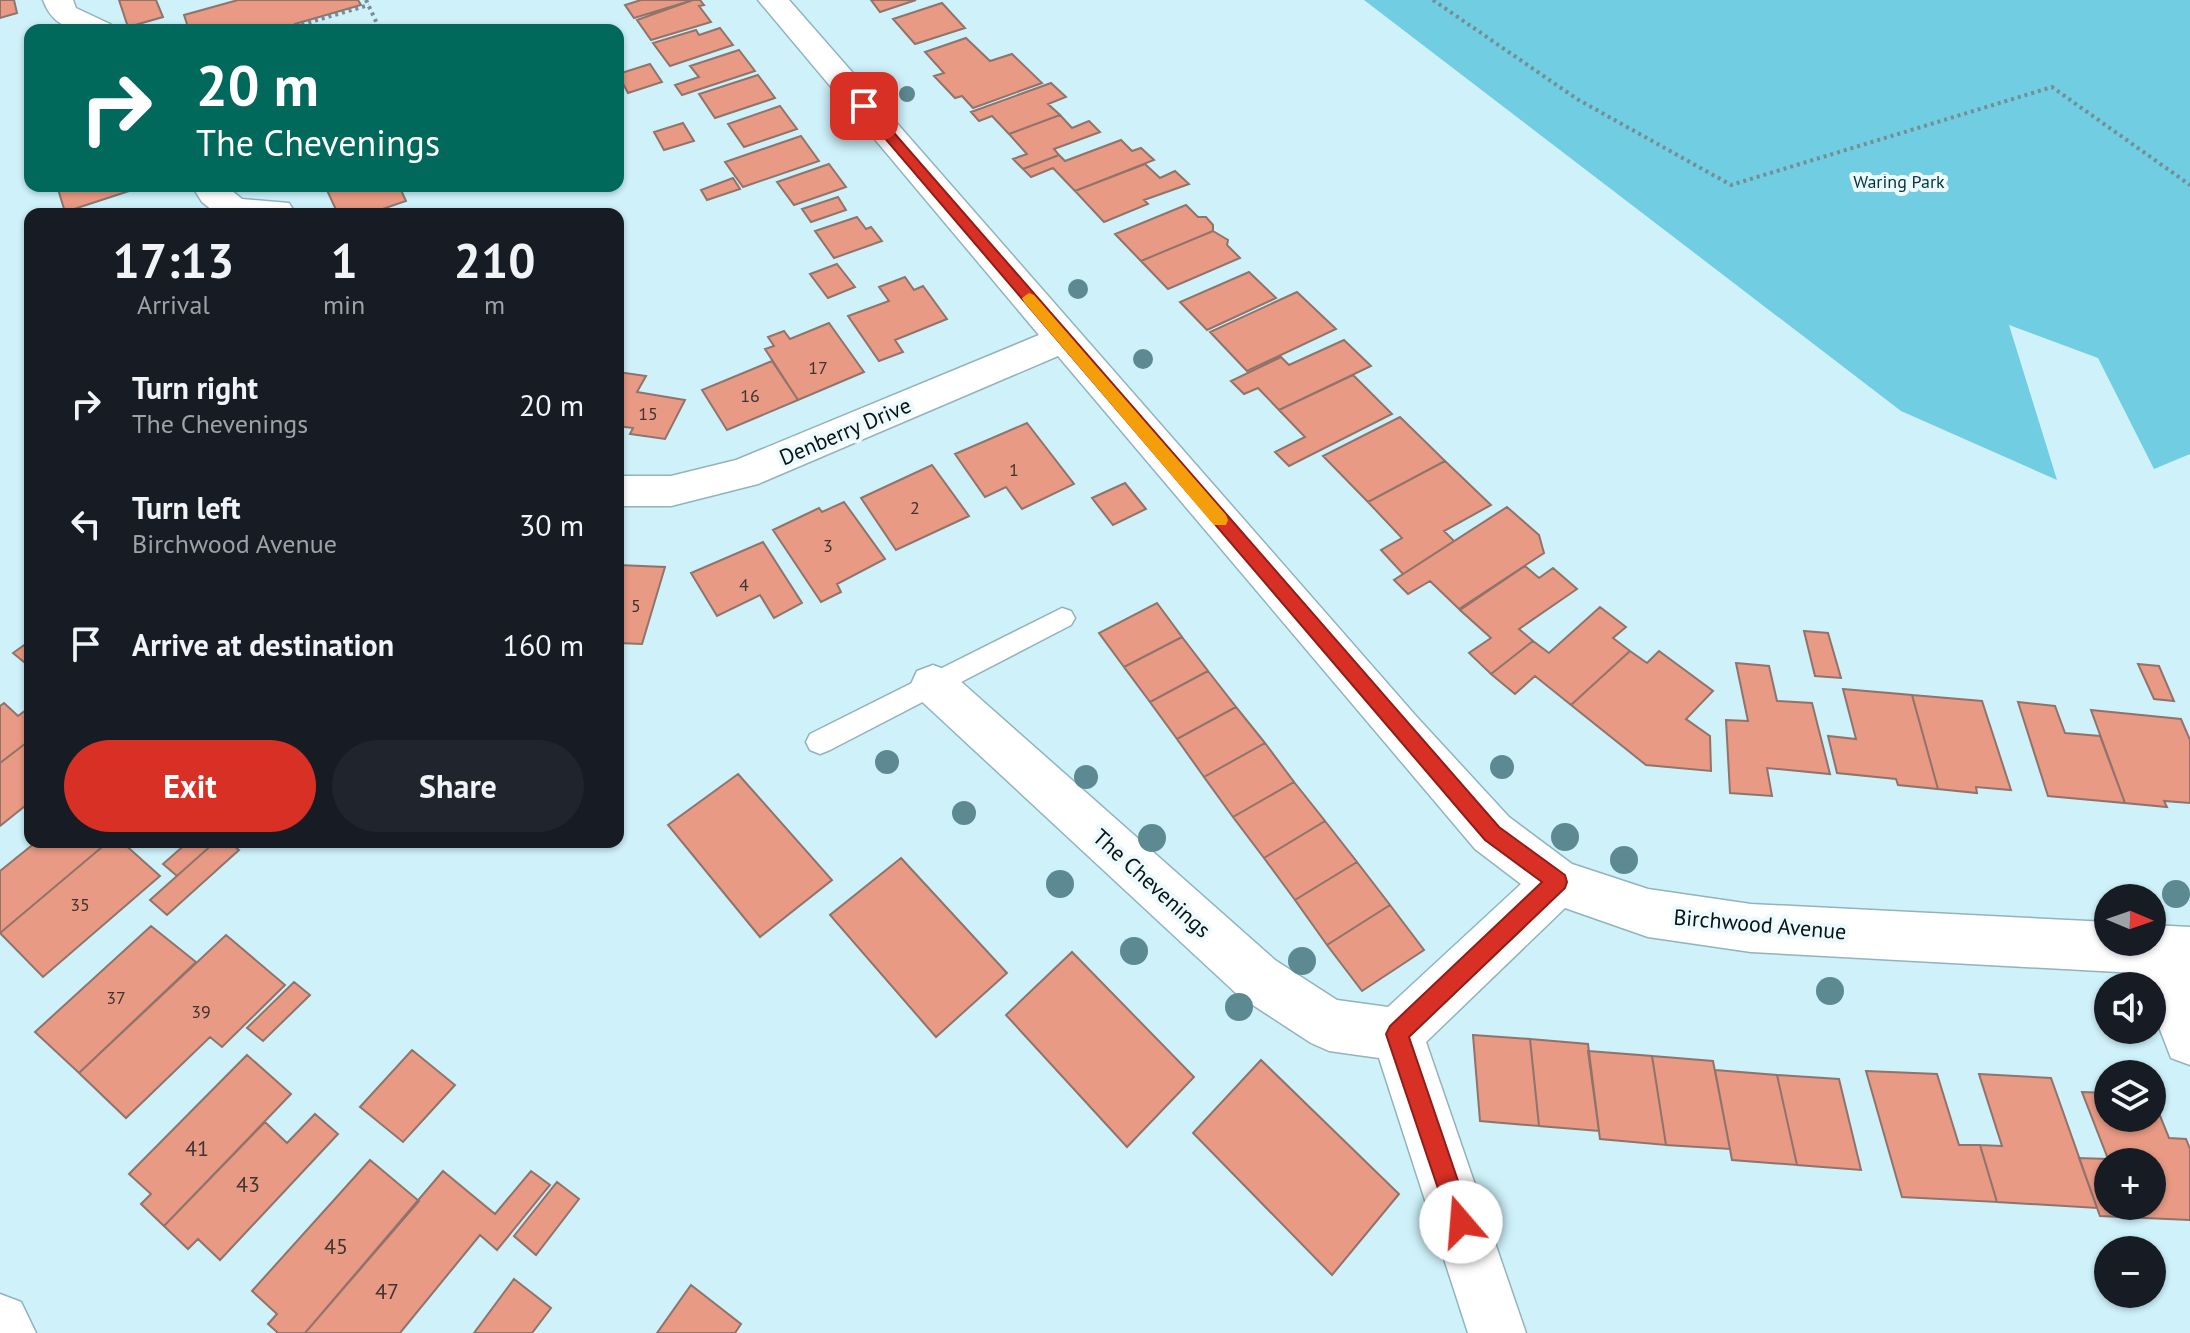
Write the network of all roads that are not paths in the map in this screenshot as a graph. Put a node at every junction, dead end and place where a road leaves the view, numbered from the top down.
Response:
1 (58, 0) edge
2 (773, 0) edge
3 (87, 24) edge
4 (212, 192) edge
5 (230, 208) edge
6 (1064, 339) junction
7 (624, 491) edge
8 (1062, 618) dead end
9 (933, 684) junction
10 (820, 742) dead end
11 (1557, 882) junction
12 (2171, 950) edge
13 (1397, 1034) junction
14 (2190, 1039) edge
15 (0, 1323) edge
16 (7, 1333) edge
17 (1497, 1333) edge

1 - 3 street
2 - 6 street, Birchwood Avenue
4 - 5 street
6 - 7 street, Denberry Drive
6 - 11 street, Birchwood Avenue
8 - 9 lane
9 - 10 lane
9 - 13 street, The Chevenings
11 - 12 street, Birchwood Avenue
11 - 13 street
12 - 14 street
13 - 17 street
15 - 16 street

